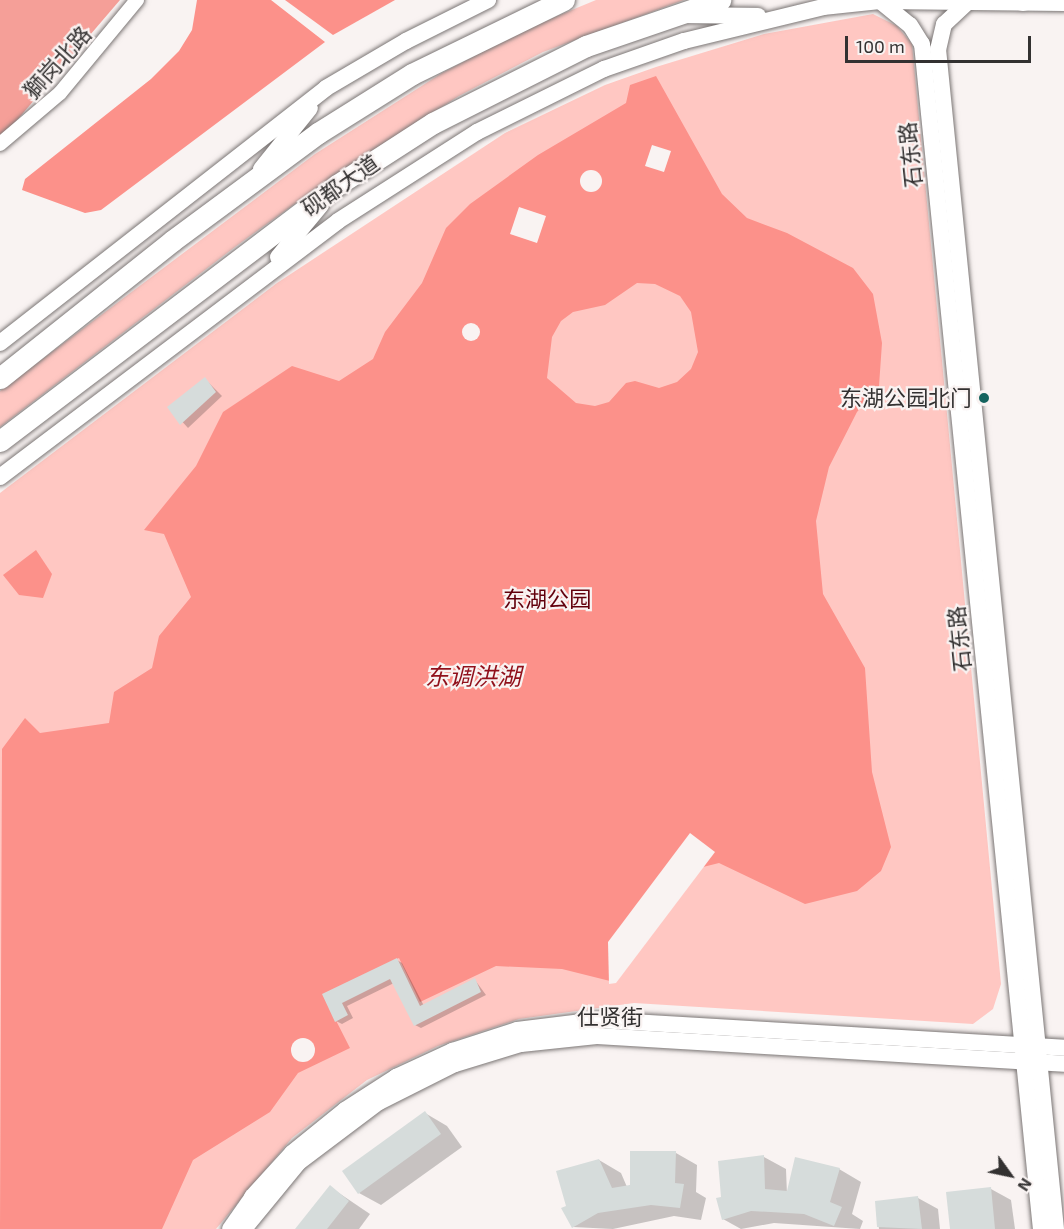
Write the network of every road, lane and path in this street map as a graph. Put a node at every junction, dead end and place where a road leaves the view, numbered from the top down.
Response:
1 (136, 0) edge
2 (488, 0) edge
3 (564, 0) edge
4 (720, 0) edge
5 (1023, 0) edge
6 (880, 1) edge
7 (969, 1) edge
8 (1064, 3) edge
9 (672, 15) junction
10 (778, 16) junction
11 (930, 47) junction
12 (326, 88) junction
13 (0, 144) edge
14 (251, 181) junction
15 (338, 184) junction
16 (262, 276) junction
17 (0, 343) edge
18 (0, 378) edge
19 (0, 441) edge
20 (0, 477) edge
21 (1064, 1047) edge
22 (1030, 1054) junction
23 (1064, 1064) edge
24 (230, 1229) edge
25 (244, 1229) edge
26 (1041, 1229) edge
27 (1056, 1229) edge

1 - 13 street, 獅岗北路
2 - 12 street
3 - 14 main road
4 - 9 main road, 砚都大道
5 - 7 street
5 - 8 street
6 - 7 street
6 - 10 street
6 - 11 street
7 - 11 street
9 - 10 street
9 - 15 main road, 砚都大道
10 - 16 street
11 - 22 street, 石东路
12 - 14 street
12 - 17 street
14 - 18 main road
15 - 16 street
15 - 19 main road, 砚都大道
16 - 20 street
21 - 22 street
22 - 23 street
22 - 24 street
22 - 25 street, 仕贤街
22 - 26 street, 石东路
22 - 27 street, 石东路

